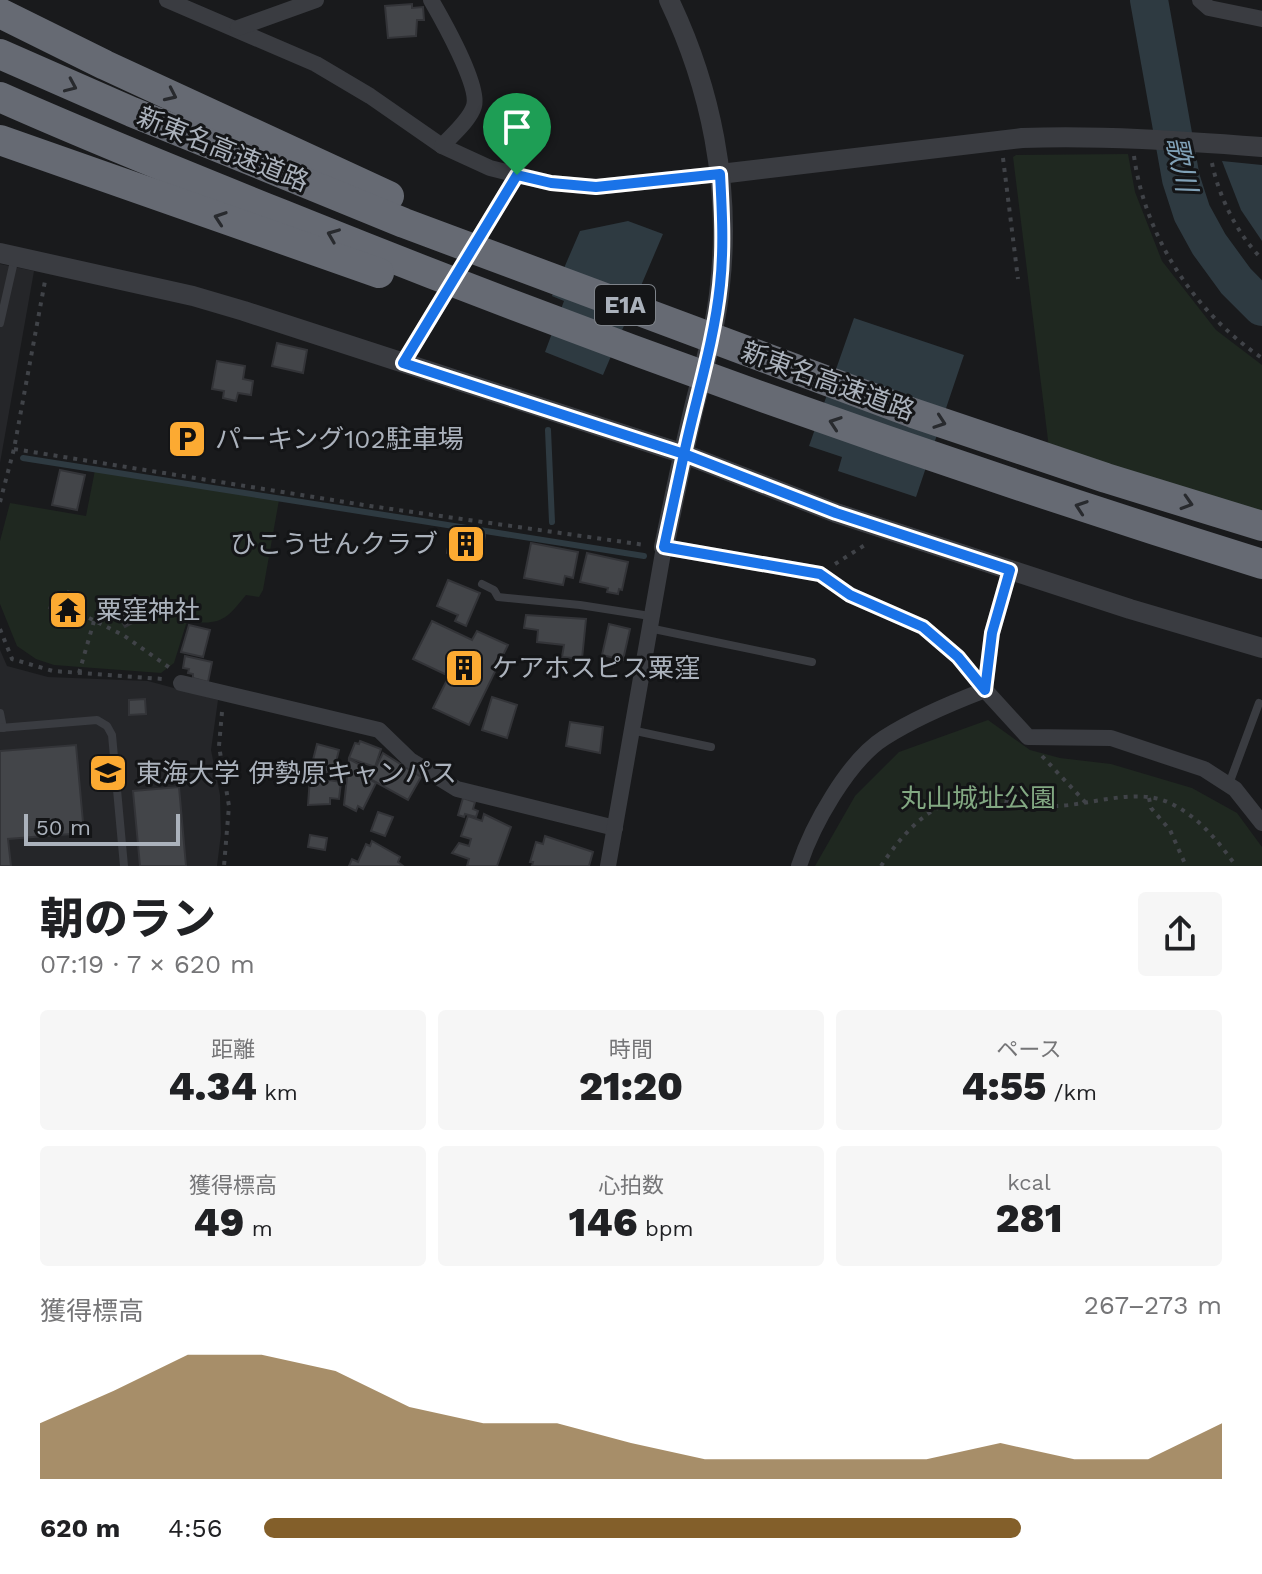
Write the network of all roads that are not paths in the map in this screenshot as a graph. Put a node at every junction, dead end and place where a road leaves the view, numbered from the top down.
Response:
1 (167, 0) edge
2 (316, 0) edge
3 (431, 0) edge
4 (669, 0) edge
5 (1200, 0) edge
6 (0, 13) edge
7 (1262, 19) edge
8 (238, 28) junction
9 (0, 54) edge
10 (0, 97) edge
11 (0, 140) edge
12 (442, 146) junction
13 (1262, 147) edge
14 (720, 174) junction
15 (517, 175) junction
16 (8, 254) edge
17 (0, 323) edge
18 (403, 363) junction
19 (667, 364) junction
20 (805, 372) junction
21 (684, 454) junction
22 (1262, 526) edge
23 (664, 547) junction
24 (1262, 564) edge
25 (1010, 570) junction
26 (482, 584) dead end
27 (649, 622) junction
28 (1262, 648) edge
29 (812, 662) dead end
30 (181, 683) road end
31 (985, 690) junction
32 (1259, 703) dead end
33 (0, 713) edge
34 (2, 728) edge
35 (631, 730) junction
36 (711, 747) dead end
37 (1229, 784) junction
38 (1262, 823) edge
39 (615, 828) junction
40 (124, 866) edge
41 (608, 866) edge
42 (799, 866) edge

1 - 8 street
2 - 8 street
3 - 12 street
4 - 14 street
5 - 7 street
6 -> 20 highway, bridge
8 - 12 street
9 -> 20 highway, 新東名高速道路 / E1A, bridge
19 -> 10 highway, 新東名高速道路 / E1A, bridge
19 -> 11 highway, bridge
12 - 15 street
13 - 14 street
14 - 15 street
14 - 21 street
15 - 18 street
16 - 17 lane
16 - 18 street
18 - 21 street
24 -> 19 highway, 新東名高速道路 / E1A, bridge
20 -> 22 highway, 新東名高速道路 / E1A, bridge
21 - 23 street
21 - 25 street
23 - 27 street
23 - 31 street
25 - 28 street
25 - 31 street
26 - 27 lane
27 - 29 lane
27 - 35 street
30 - 39 street
31 - 37 street
31 - 42 street
32 - 37 lane
33 - 34 lane
34 - 40 lane
35 - 36 lane
35 - 39 street
37 - 38 street
39 - 41 street

